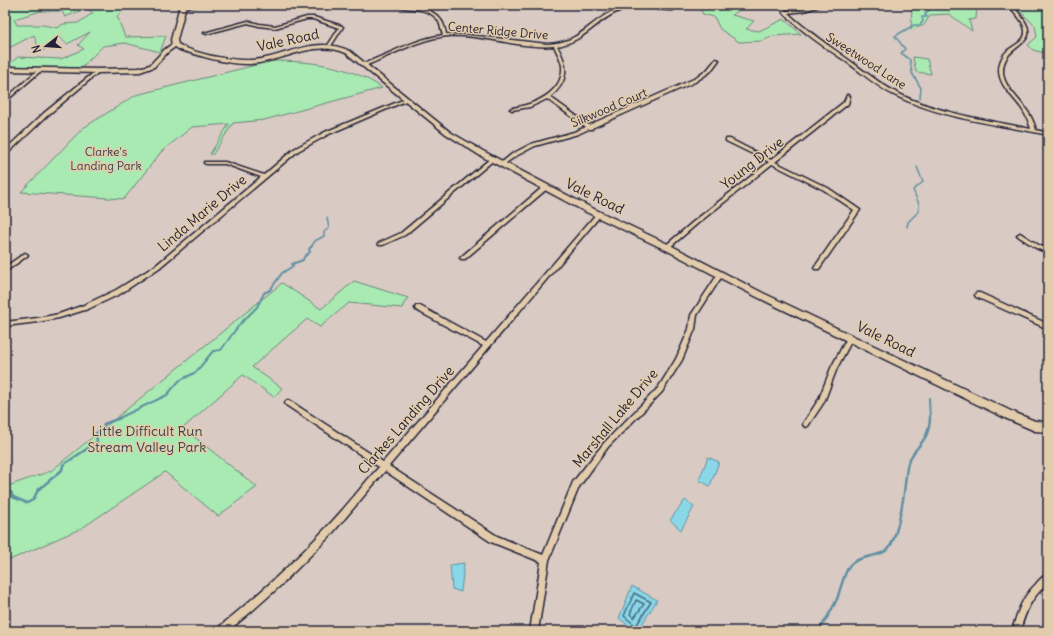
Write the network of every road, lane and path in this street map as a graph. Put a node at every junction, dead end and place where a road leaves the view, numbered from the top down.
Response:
1 (200, 5) edge
2 (396, 5) edge
3 (778, 5) edge
4 (821, 5) edge
5 (1010, 5) edge
6 (183, 6) edge
7 (406, 6) edge
8 (672, 9) dead end
9 (784, 12) junction
10 (1028, 20) dead end
11 (206, 33) dead end
12 (445, 36) junction
13 (1031, 37) dead end
14 (174, 45) junction
15 (555, 45) junction
16 (330, 46) junction
17 (717, 60) dead end
18 (364, 65) junction
19 (5, 69) edge
20 (41, 69) junction
21 (98, 71) junction
22 (848, 96) dead end
23 (547, 97) junction
24 (406, 100) junction
25 (5, 101) edge
26 (512, 109) dead end
27 (590, 128) junction
28 (1034, 131) junction
29 (1048, 134) edge
30 (728, 140) dead end
31 (5, 153) edge
32 (493, 159) junction
33 (771, 162) junction
34 (206, 163) dead end
35 (503, 164) junction
36 (264, 176) junction
37 (546, 187) junction
38 (599, 214) junction
39 (1020, 235) dead end
40 (381, 244) dead end
41 (667, 247) junction
42 (1048, 251) edge
43 (25, 255) dead end
44 (463, 258) dead end
45 (817, 268) dead end
46 (5, 270) edge
47 (720, 275) junction
48 (978, 295) dead end
49 (418, 308) dead end
50 (5, 324) edge
51 (1048, 327) edge
52 (850, 338) junction
53 (487, 345) junction
54 (288, 403) dead end
55 (806, 424) dead end
56 (1047, 428) edge
57 (384, 466) junction
58 (545, 560) junction
59 (1048, 578) edge
60 (221, 631) edge
61 (534, 631) edge
62 (1016, 631) edge

1 - 6 street
2 - 7 street
3 - 9 street, Sweetwood Lane
4 - 9 street
5 - 10 street
6 - 14 main road
7 - 12 street
8 - 15 street, Center Ridge Drive
9 - 28 street, Sweetwood Lane
11 - 16 street
12 - 15 street, Center Ridge Drive
12 - 18 street, Center Ridge Drive
13 - 28 street
14 - 16 main road, Vale Road
14 - 21 main road
15 - 23 street
16 - 18 main road, Vale Road
17 - 27 street, Silkwood Court
18 - 24 main road, Vale Road
19 - 20 main road
20 - 21 main road
20 - 25 street
21 - 31 street
22 - 33 street, Young Drive
23 - 26 street
23 - 27 street
24 - 32 main road, Vale Road
24 - 36 street, Linda Marie Drive
27 - 35 street, Silkwood Court
28 - 29 street, Sweetwood Lane
30 - 33 street
32 - 35 main road, Vale Road
32 - 40 street
33 - 41 street, Young Drive
33 - 45 street
34 - 36 street
35 - 37 main road, Vale Road
36 - 50 street, Linda Marie Drive
37 - 38 main road, Vale Road
37 - 44 street
38 - 41 main road, Vale Road
38 - 53 street, Clarkes Landing Drive
39 - 42 street
41 - 47 main road, Vale Road
43 - 46 street
47 - 52 main road, Vale Road
47 - 58 street, Marshall Lake Drive
48 - 51 street
49 - 53 street
52 - 55 street
52 - 56 main road, Vale Road
53 - 57 street, Clarkes Landing Drive
54 - 57 street
57 - 58 street
57 - 60 street, Clarkes Landing Drive
58 - 61 street, Marshall Lake Drive
59 - 62 street

